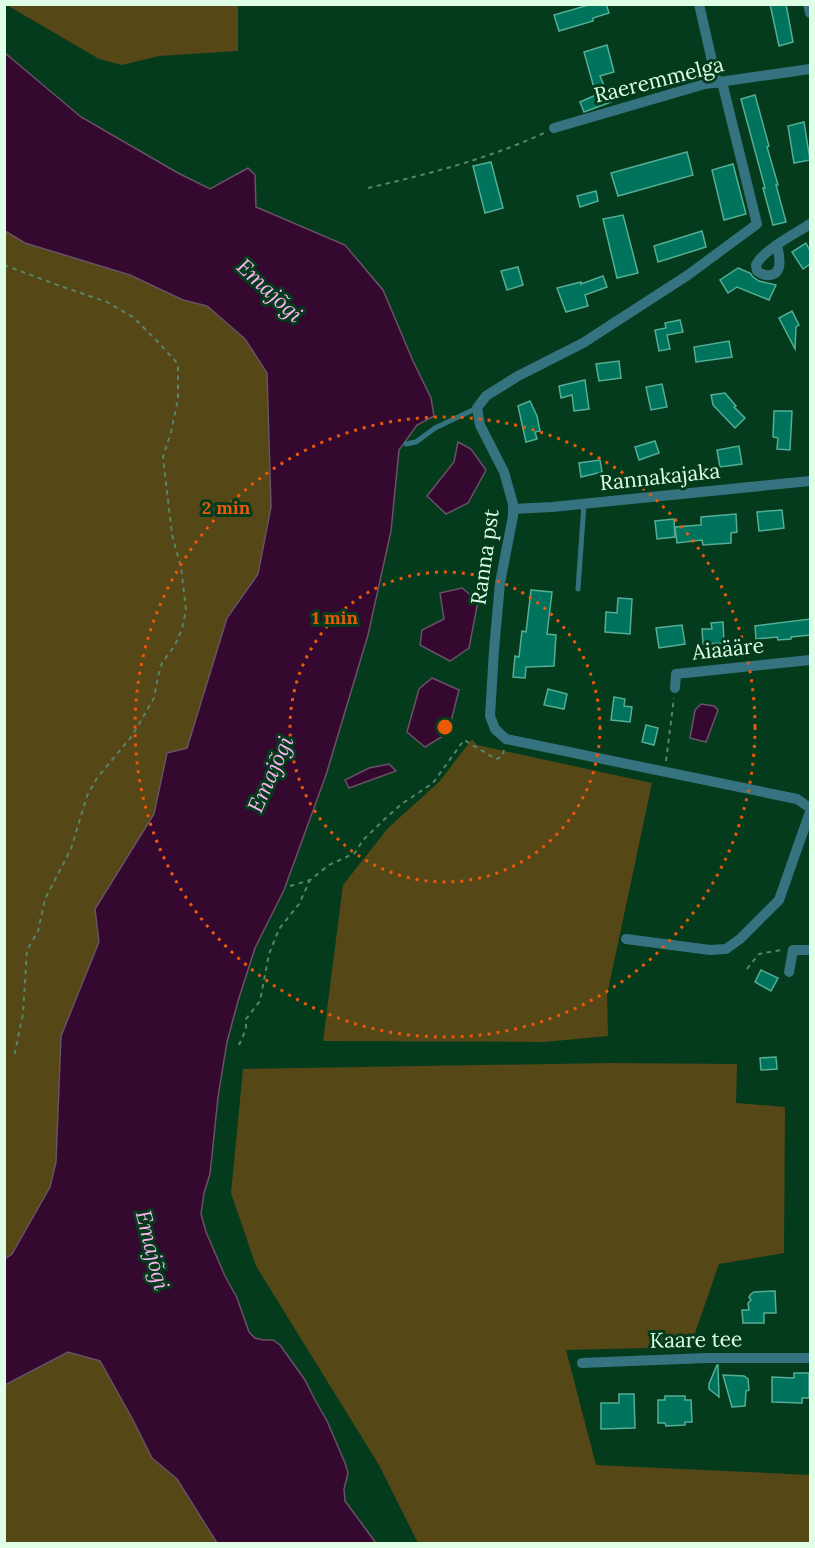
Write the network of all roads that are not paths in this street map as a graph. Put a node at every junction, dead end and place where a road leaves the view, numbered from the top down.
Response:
1 (699, 4) edge
2 (808, 4) edge
3 (810, 13) edge
4 (810, 69) edge
5 (720, 82) junction
6 (554, 128) road end
7 (810, 224) edge
8 (777, 245) dead end
9 (477, 408) junction
10 (406, 444) dead end
11 (810, 481) edge
12 (584, 504) junction
13 (513, 509) junction
14 (578, 589) dead end
15 (810, 660) edge
16 (675, 688) road end
17 (810, 810) edge
18 (626, 939) dead end
19 (810, 950) edge
20 (789, 972) dead end
21 (810, 1358) edge
22 (582, 1363) dead end

1 - 5 street
2 - 3 street
4 - 5 street, Raeremmelga
5 - 6 street, Raeremmelga
5 - 9 street
7 - 8 street
9 - 10 lane
9 - 13 street, Ranna pst
11 - 12 street, Rannakajaka
12 - 13 street, Rannakajaka
12 - 14 lane
13 - 17 street, Ranna pst
15 - 16 street, Aiaääre
17 - 18 street
19 - 20 street
21 - 22 street, Kaare tee

